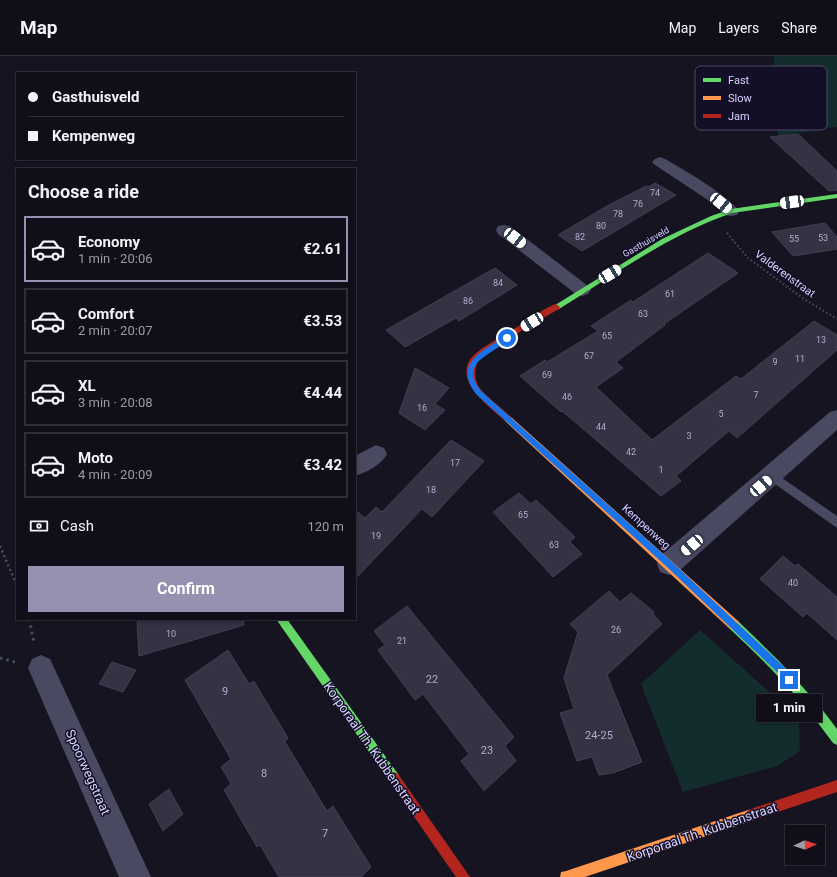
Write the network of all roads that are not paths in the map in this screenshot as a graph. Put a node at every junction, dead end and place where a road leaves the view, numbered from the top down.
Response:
1 (660, 162) dead end
2 (837, 196) edge
3 (731, 211) junction
4 (504, 230) dead end
5 (582, 290) junction
6 (470, 373) joint
7 (837, 418) edge
8 (376, 454) dead end
9 (356, 466) edge
10 (772, 476) junction
11 (837, 523) edge
12 (669, 564) junction
13 (282, 620) edge
14 (40, 668) dead end
15 (837, 739) edge
16 (837, 786) edge
17 (135, 877) edge
18 (464, 877) edge
19 (566, 877) edge

1 - 3 street
2 - 3 street, Gasthuisveld
3 - 5 street, Gasthuisveld
4 - 5 street
5 - 6 street, Gasthuisveld
6 - 12 street, Kempenweg
7 - 10 street
8 - 9 street
10 - 11 lane
10 - 12 street
12 - 15 street, Kempenweg
13 - 18 street, Korporaal Th. Kubbenstraat
14 - 17 street, Spoorwegstraat
16 - 19 street, Korporaal Th. Kubbenstraat

